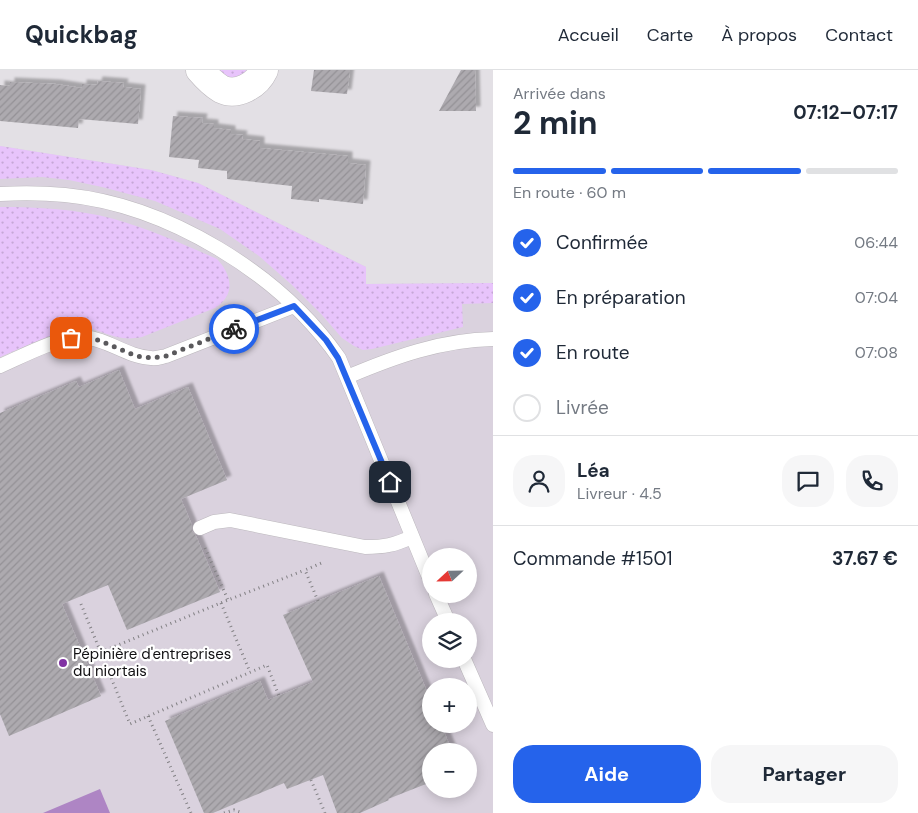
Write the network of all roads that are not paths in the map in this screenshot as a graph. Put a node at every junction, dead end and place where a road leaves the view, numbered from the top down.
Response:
1 (200, 70) edge
2 (264, 70) edge
3 (0, 194) edge
4 (294, 306) junction
5 (493, 339) edge
6 (0, 366) edge
7 (347, 377) junction
8 (200, 528) road end
9 (412, 537) junction
10 (422, 561) edge
11 (468, 668) edge
12 (493, 726) edge

1 - 2 street
3 - 4 lane
4 - 6 lane
4 - 7 lane
5 - 7 lane
7 - 9 lane
8 - 9 lane
9 - 10 lane
11 - 12 lane

